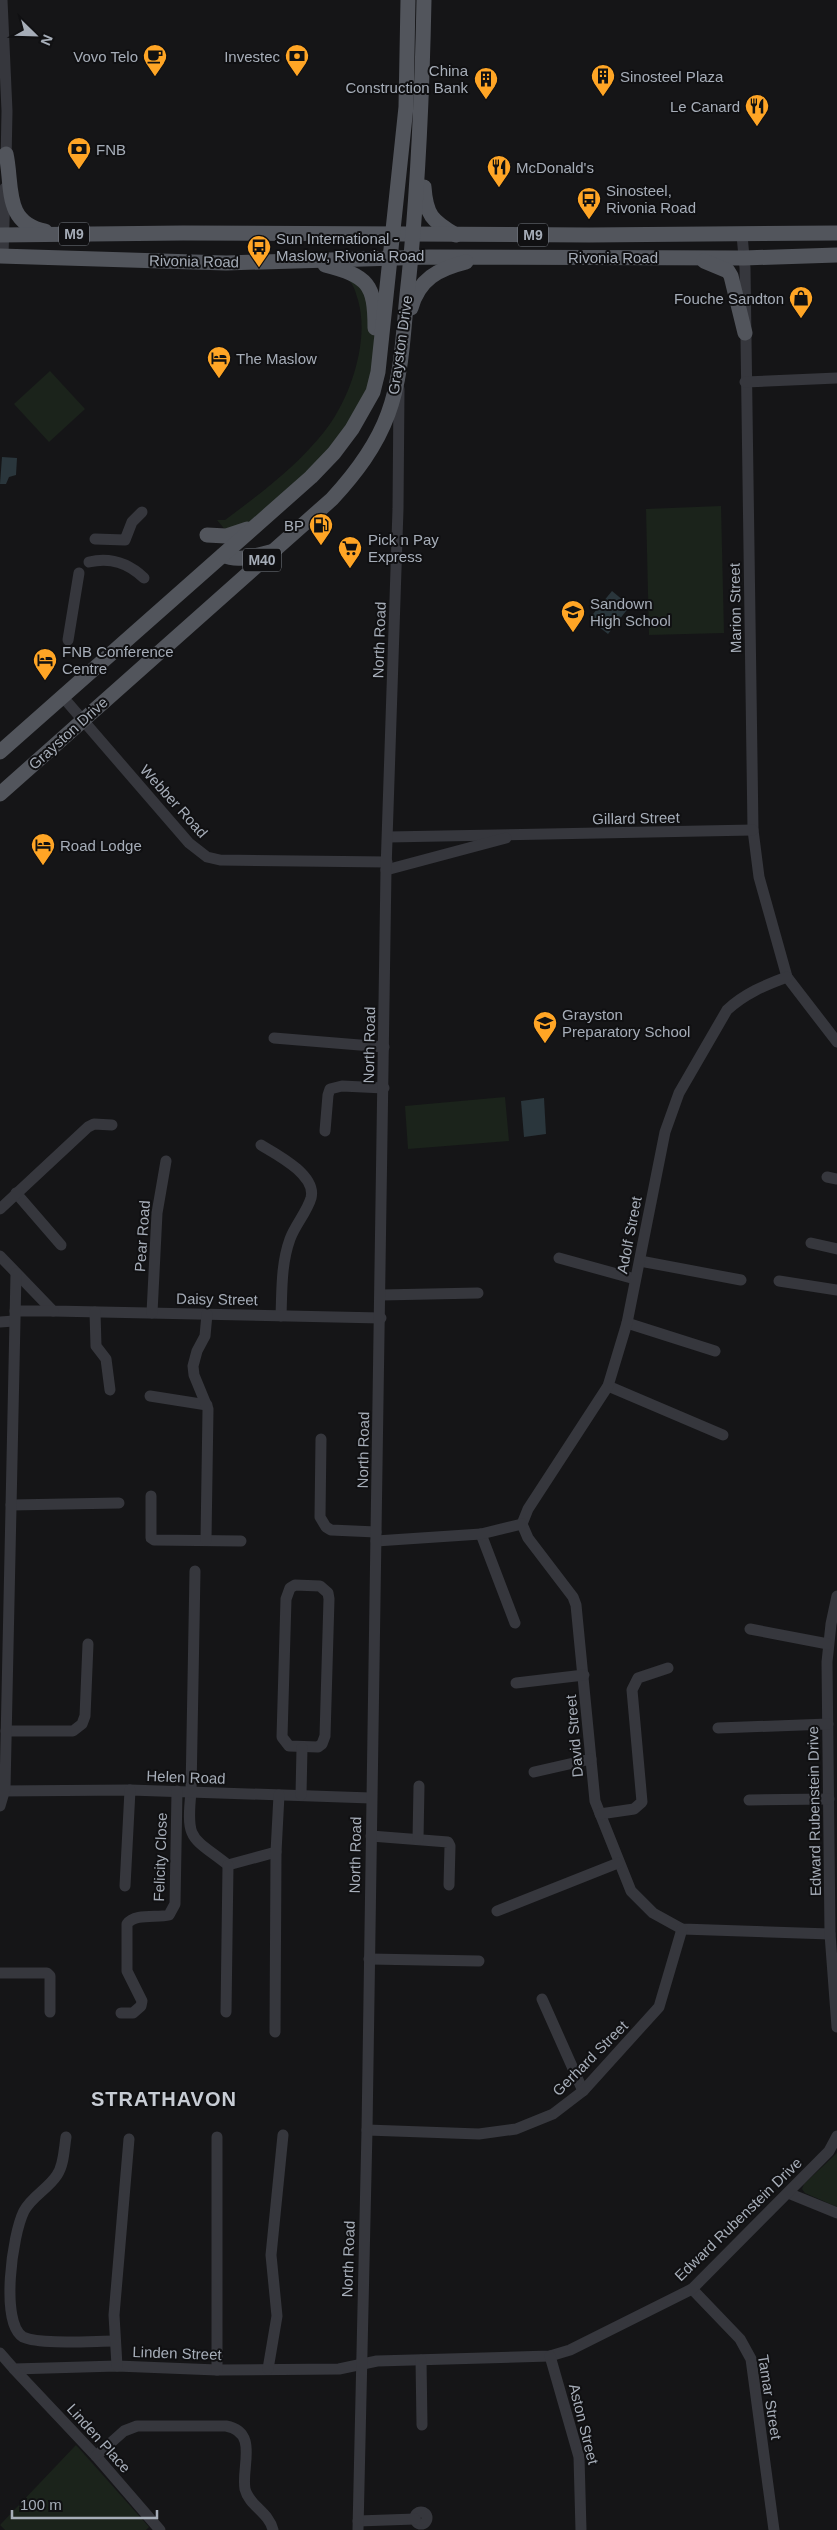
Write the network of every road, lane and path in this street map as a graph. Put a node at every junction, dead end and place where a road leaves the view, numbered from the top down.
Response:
1 (2, 0) edge
2 (408, 0) edge
3 (424, 0) edge
4 (422, 118) junction
5 (6, 154) junction
6 (837, 233) edge
7 (62, 234) junction
8 (2, 235) edge
9 (392, 235) junction
10 (414, 235) junction
11 (456, 235) junction
12 (742, 235) junction
13 (2, 256) edge
14 (837, 256) edge
15 (487, 257) junction
16 (391, 258) junction
17 (411, 258) junction
18 (696, 258) junction
19 (744, 258) junction
20 (309, 261) junction
21 (403, 333) junction
22 (745, 333) junction
23 (399, 370) junction
24 (837, 378) edge
25 (376, 382) junction
26 (745, 382) junction
27 (142, 512) dead end
28 (259, 524) junction
29 (207, 535) dead end
30 (96, 539) dead end
31 (273, 551) junction
32 (223, 555) junction
33 (89, 562) dead end
34 (79, 573) dead end
35 (144, 578) dead end
36 (68, 640) dead end
37 (62, 696) junction
38 (82, 720) junction
39 (0, 752) edge
40 (0, 794) edge
41 (753, 830) junction
42 (520, 834) junction
43 (388, 837) junction
44 (387, 866) junction
45 (787, 978) junction
46 (274, 1038) dead end
47 (837, 1042) edge
48 (384, 1047) junction
49 (384, 1088) junction
50 (112, 1124) dead end
51 (325, 1131) dead end
52 (261, 1145) dead end
53 (166, 1161) dead end
54 (16, 1193) junction
55 (0, 1209) edge
56 (811, 1243) dead end
57 (61, 1245) dead end
58 (837, 1249) edge
59 (0, 1256) edge
60 (559, 1258) dead end
61 (640, 1261) junction
62 (16, 1273) junction
63 (635, 1279) junction
64 (741, 1280) dead end
65 (779, 1281) dead end
66 (837, 1290) edge
67 (478, 1292) dead end
68 (381, 1295) junction
69 (53, 1312) junction
70 (95, 1312) junction
71 (152, 1313) junction
72 (207, 1314) junction
73 (15, 1316) junction
74 (281, 1316) junction
75 (381, 1318) junction
76 (0, 1322) edge
77 (627, 1323) junction
78 (715, 1351) dead end
79 (608, 1386) junction
80 (110, 1390) dead end
81 (150, 1396) dead end
82 (207, 1405) junction
83 (723, 1435) dead end
84 (321, 1439) dead end
85 (151, 1496) dead end
86 (119, 1503) dead end
87 (7, 1512) edge
88 (522, 1524) junction
89 (481, 1534) junction
90 (376, 1537) junction
91 (206, 1540) junction
92 (241, 1542) dead end
93 (194, 1571) dead end
94 (837, 1596) edge
95 (515, 1623) dead end
96 (750, 1629) dead end
97 (88, 1644) dead end
98 (828, 1644) junction
99 (668, 1668) dead end
100 (584, 1675) junction
101 (516, 1683) dead end
102 (828, 1724) junction
103 (718, 1728) dead end
104 (6, 1731) junction
105 (302, 1748) junction
106 (591, 1759) junction
107 (833, 1771) edge
108 (534, 1772) dead end
109 (419, 1786) dead end
110 (3, 1790) edge
111 (130, 1790) junction
112 (177, 1791) junction
113 (191, 1792) junction
114 (279, 1795) junction
115 (301, 1795) junction
116 (371, 1798) junction
117 (829, 1799) junction
118 (749, 1800) dead end
119 (0, 1806) edge
120 (600, 1814) junction
121 (371, 1836) junction
122 (418, 1840) junction
123 (276, 1852) junction
124 (618, 1863) junction
125 (228, 1865) junction
126 (449, 1885) dead end
127 (125, 1886) dead end
128 (497, 1911) dead end
129 (682, 1929) junction
130 (830, 1934) junction
131 (369, 1959) junction
132 (479, 1961) dead end
133 (0, 1973) edge
134 (542, 1999) dead end
135 (50, 2012) dead end
136 (226, 2012) dead end
137 (121, 2013) dead end
138 (837, 2027) edge
139 (275, 2032) dead end
140 (583, 2091) junction
141 (367, 2130) junction
142 (283, 2135) dead end
143 (837, 2136) edge
144 (66, 2138) dead end
145 (217, 2138) dead end
146 (129, 2140) dead end
147 (788, 2193) junction
148 (837, 2214) edge
149 (692, 2289) junction
150 (115, 2341) junction
151 (0, 2353) edge
152 (550, 2356) junction
153 (422, 2360) junction
154 (360, 2364) junction
155 (117, 2366) junction
156 (14, 2369) junction
157 (268, 2369) junction
158 (217, 2370) junction
159 (422, 2425) dead end
160 (96, 2456) junction
161 (415, 2519) dead end
162 (358, 2526) edge
163 (160, 2530) edge
164 (273, 2530) edge
165 (581, 2530) edge
166 (774, 2530) edge

1 - 5 street
2 - 9 main road, Grayston Drive / M40
3 - 4 main road, Grayston Drive / M40
4 - 10 main road, Grayston Drive / M40
4 - 11 main road
5 - 7 main road
5 - 8 street
6 - 12 main road, Rivonia Road / M9
7 - 8 main road, Rivonia Road / M9
7 - 9 main road, Rivonia Road / M9
8 - 13 street
9 - 10 main road, Rivonia Road / M9
9 - 16 main road, Grayston Drive / M40
10 - 11 main road, Rivonia Road / M9
10 - 17 main road, Grayston Drive / M40
11 - 12 main road, Rivonia Road / M9
12 - 19 street, Marion Street
13 - 20 main road, Rivonia Road / M9
14 - 19 main road, Rivonia Road / M9
15 - 17 main road, Rivonia Road / M9
15 - 18 main road, Rivonia Road / M9
15 - 21 main road
16 - 17 main road, Rivonia Road / M9
16 - 20 main road, Rivonia Road / M9
16 - 25 main road, Grayston Drive / M40
17 - 21 main road, Grayston Drive / M40
18 - 19 main road, Rivonia Road / M9
18 - 22 main road
19 - 22 street, Marion Street
20 - 25 main road
21 - 23 main road, Grayston Drive / M40
22 - 26 street, Marion Street
23 - 31 main road, Grayston Drive / M40
23 - 43 street, North Road
24 - 26 street
25 - 28 main road, Grayston Drive / M40
26 - 41 street, Marion Street
27 - 30 street
28 - 29 main road
28 - 32 main road, Grayston Drive / M40
31 - 32 main road
31 - 38 main road, Grayston Drive / M40
32 - 37 main road, Grayston Drive / M40
33 - 35 street
34 - 36 street
37 - 38 street, Webber Road
37 - 39 main road, Grayston Drive / M40
38 - 40 main road, Grayston Drive / M40
38 - 44 street, Webber Road
41 - 42 street, Gillard Street
41 - 45 street, Marion Street
42 - 43 street, Gillard Street
42 - 44 street, Gillard Street
43 - 44 street, North Road
44 - 48 street, North Road
45 - 47 street
45 - 61 street, Adolf Street
46 - 48 street
48 - 49 street, North Road
49 - 51 street
49 - 68 street, North Road
50 - 54 street
52 - 74 street
53 - 71 street, Pear Road
54 - 55 street
54 - 57 street
56 - 58 street
59 - 62 street
60 - 63 street
61 - 63 street, Adolf Street
61 - 64 street
62 - 69 street
62 - 73 street
63 - 77 street, Adolf Street
65 - 66 street
67 - 68 street
68 - 75 street, North Road
69 - 70 street, Daisy Street
69 - 73 street, Daisy Street
70 - 71 street, Daisy Street
70 - 80 street
71 - 72 street, Daisy Street
72 - 74 street, Daisy Street
72 - 82 street
73 - 76 street, Daisy Street
73 - 87 street
74 - 75 street, Daisy Street
75 - 90 street, North Road
77 - 78 street
77 - 79 street, Adolf Street
79 - 83 street
79 - 88 street, Adolf Street
81 - 82 street
82 - 91 street
84 - 90 street
85 - 91 street
86 - 87 street
87 - 104 street
88 - 89 street
88 - 100 street, David Street
89 - 90 street
89 - 95 street
90 - 116 street, North Road
91 - 92 street
93 - 113 street
94 - 98 street, Edward Rubenstein Drive
96 - 98 street
97 - 104 street
98 - 102 street, Edward Rubenstein Drive
99 - 120 street
100 - 101 street
100 - 106 street, David Street
102 - 103 street
102 - 107 street, Edward Rubenstein Drive
104 - 110 street
105 - 105 street
105 - 115 street
106 - 108 street
106 - 120 street, David Street
107 - 117 street, Edward Rubenstein Drive
109 - 122 street
110 - 111 street, Helen Road
110 - 119 street
111 - 112 street, Helen Road
111 - 127 street
112 - 113 street, Helen Road
112 - 137 street, Felicity Close
113 - 114 street, Helen Road
113 - 125 street
114 - 115 street, Helen Road
114 - 123 street
115 - 116 street, Helen Road
116 - 121 street, North Road
117 - 118 street
117 - 130 street, Edward Rubenstein Drive
120 - 124 street, David Street
121 - 122 street
121 - 131 street, North Road
122 - 126 street
123 - 125 street
123 - 139 street
124 - 128 street
124 - 129 street, David Street
125 - 136 street
129 - 130 street, David Street
129 - 140 street, Gerhard Street
130 - 138 street, Edward Rubenstein Drive
131 - 132 street
131 - 141 street, North Road
133 - 135 street
134 - 140 street
140 - 141 street, Gerhard Street
141 - 154 street, North Road
142 - 157 street
143 - 147 street, Edward Rubenstein Drive
144 - 150 street
145 - 158 street
146 - 150 street
147 - 148 street
147 - 149 street, Edward Rubenstein Drive
149 - 152 street, Edward Rubenstein Drive
149 - 166 street, Tamar Street
150 - 155 street
151 - 156 street
152 - 153 street, Edward Rubenstein Drive
152 - 165 street, Aston Street
153 - 154 street, Edward Rubenstein Drive
153 - 159 street
154 - 157 street, Linden Street
154 - 162 street, North Road
155 - 156 street, Linden Street
155 - 158 street, Linden Street
156 - 160 street, Linden Place
157 - 158 street, Linden Street
160 - 163 street, Linden Place
160 - 164 street
161 - 162 street

